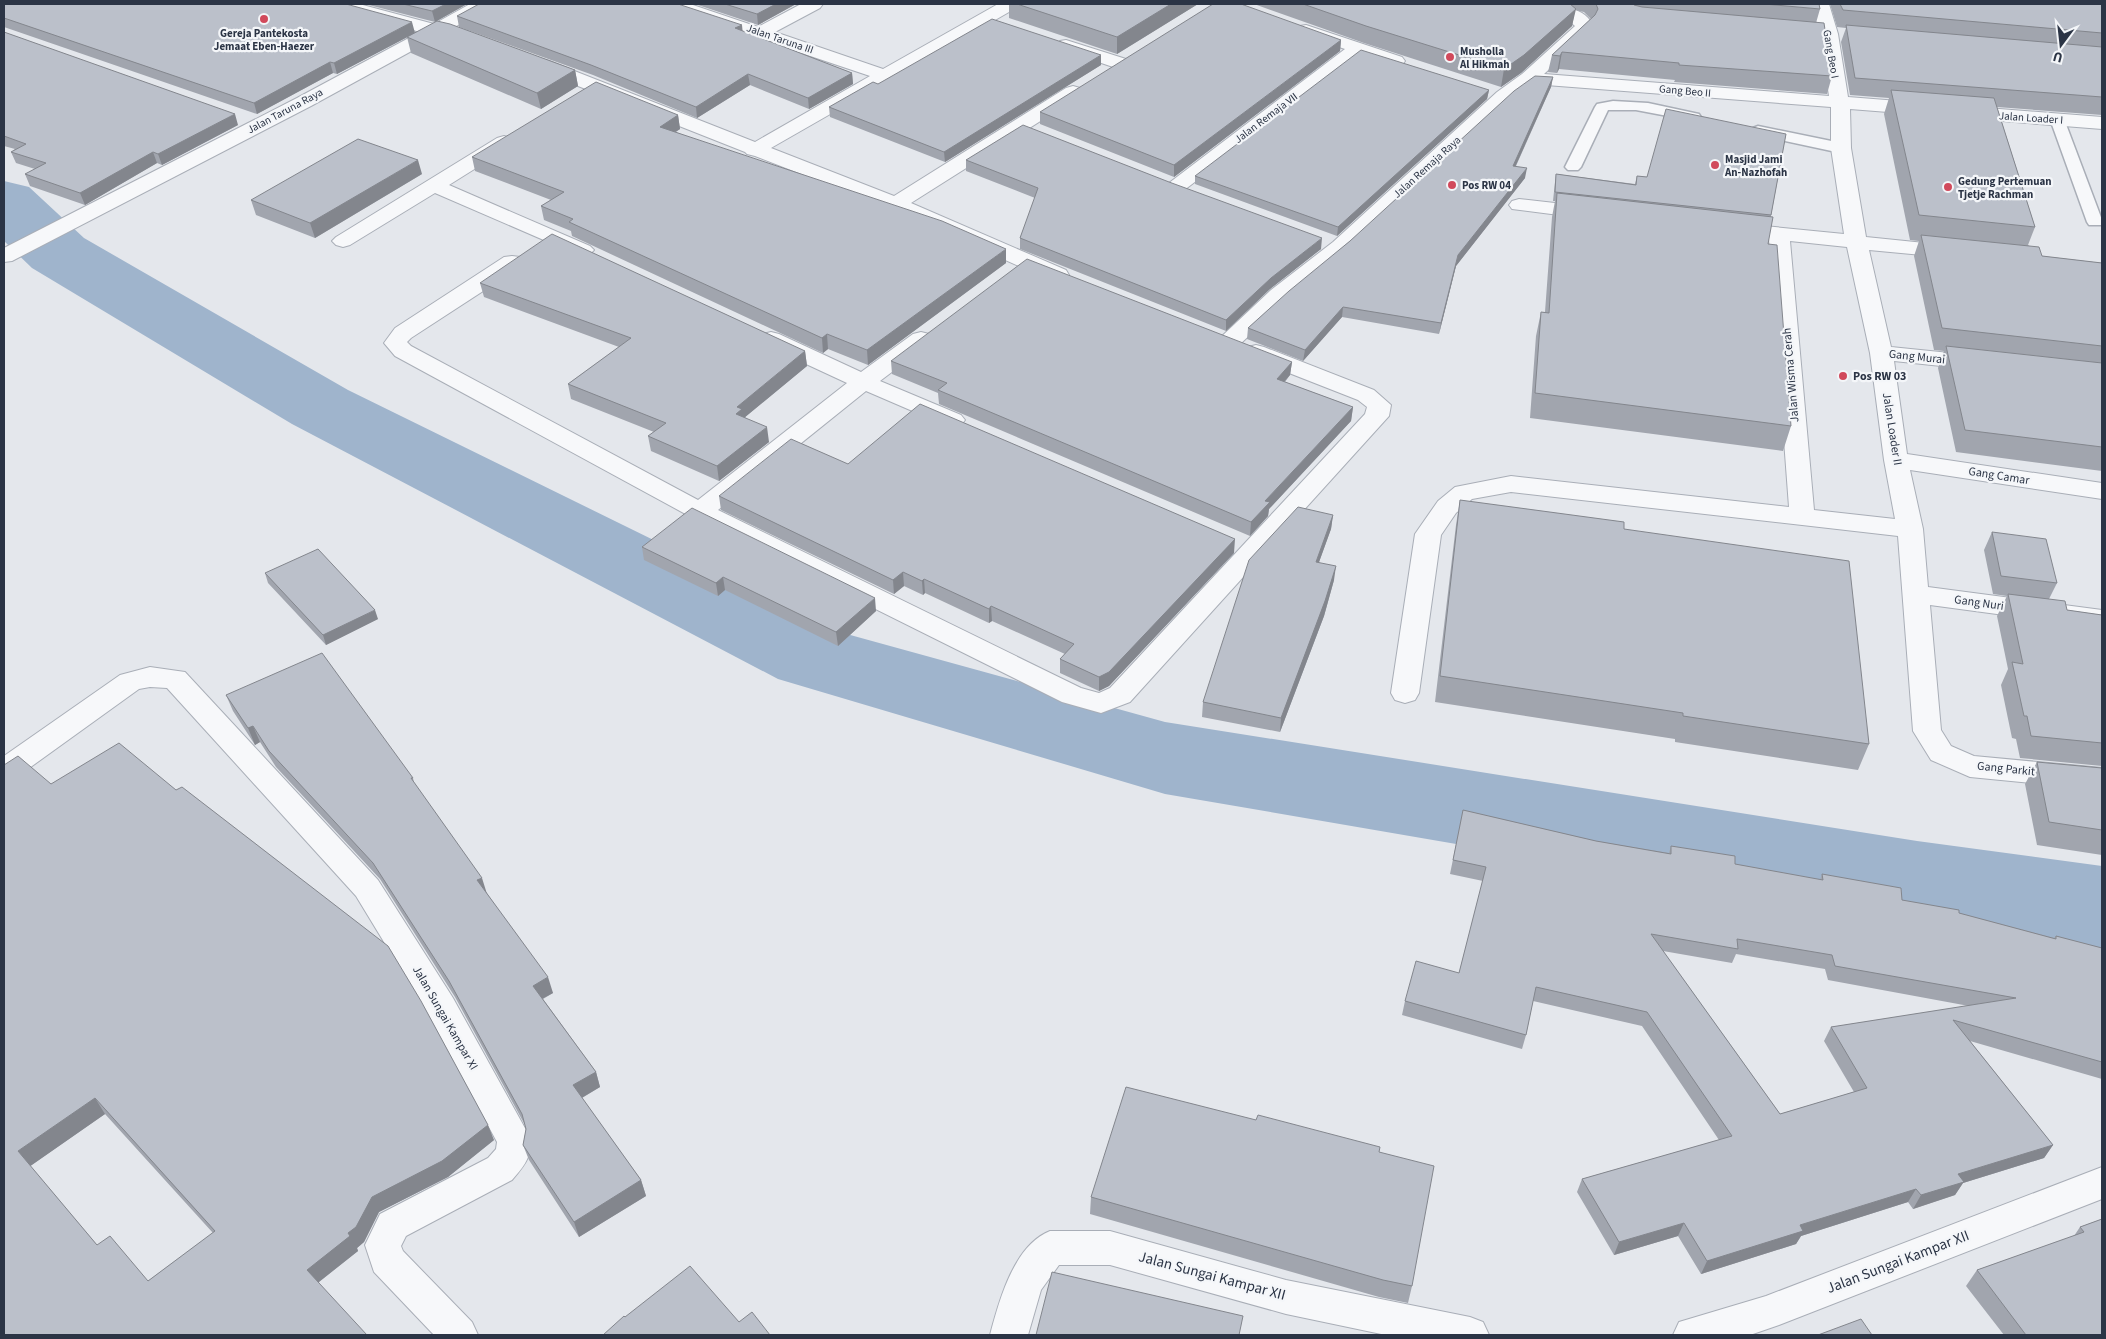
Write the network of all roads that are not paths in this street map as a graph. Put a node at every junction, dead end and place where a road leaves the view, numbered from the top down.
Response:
1 (340, 4) edge
2 (482, 4) edge
3 (673, 4) edge
4 (814, 4) edge
5 (1010, 4) edge
6 (1538, 4) edge
7 (1820, 4) edge
8 (986, 18) junction
9 (1286, 23) edge
10 (1004, 24) edge
11 (439, 29) junction
12 (762, 32) junction
13 (1810, 32) edge
14 (1829, 34) junction
15 (1848, 35) edge
16 (1048, 39) edge
17 (476, 40) edge
18 (1357, 49) junction
19 (521, 57) edge
20 (1412, 67) edge
21 (1103, 74) edge
22 (887, 76) junction
23 (1529, 78) junction
24 (1086, 84) edge
25 (1840, 104) junction
26 (240, 116) edge
27 (2057, 119) junction
28 (1704, 120) edge
29 (261, 124) junction
30 (2102, 124) edge
31 (1741, 128) edge
32 (522, 131) edge
33 (1841, 148) junction
34 (754, 150) junction
35 (1573, 167) dead end
36 (433, 185) junction
37 (1176, 186) edge
38 (896, 204) junction
39 (1519, 205) dead end
40 (1606, 215) edge
41 (2095, 222) dead end
42 (1712, 226) edge
43 (1779, 234) junction
44 (552, 236) junction
45 (344, 241) dead end
46 (1856, 241) junction
47 (1974, 254) edge
48 (4, 256) edge
49 (603, 260) edge
50 (1072, 280) edge
51 (940, 325) edge
52 (750, 328) edge
53 (1881, 353) junction
54 (1998, 365) edge
55 (863, 382) junction
56 (972, 428) edge
57 (1896, 460) junction
58 (2102, 491) edge
59 (700, 511) junction
60 (1802, 516) junction
61 (1910, 529) junction
62 (1916, 594) junction
63 (2102, 619) edge
64 (1405, 693) dead end
65 (1941, 753) joint
66 (4, 771) edge
67 (2102, 779) edge
68 (2102, 1183) edge
69 (459, 1335) edge
70 (1009, 1335) edge
71 (1470, 1335) edge
72 (1692, 1335) edge

1 - 11 street
2 - 11 street, Jalan Taruna Raya
3 - 12 street, Jalan Taruna III
4 - 12 street
5 - 8 street
6 - 23 street, Jalan Remaja Raya
7 - 14 street, Gang Beo I
8 - 10 street
8 - 22 street
9 - 18 street
11 - 17 street
11 - 29 street, Jalan Taruna Raya
12 - 22 street, Jalan Taruna III
13 - 14 street
14 - 15 street
14 - 25 street, Gang Beo I
16 - 21 street
18 - 20 street
18 - 37 street, Jalan Remaja VII
19 - 34 street
22 - 34 street
23 - 25 street, Gang Beo II
23 - 59 street, Jalan Remaja Raya
24 - 38 street
25 - 27 street, Jalan Loader I
25 - 33 street, Jalan Loader II
26 - 29 street
27 - 30 street, Jalan Loader I
27 - 41 lane
28 - 35 lane
29 - 48 street, Jalan Taruna Raya
31 - 33 lane
32 - 36 street
33 - 46 street, Jalan Loader II
34 - 38 street
36 - 44 street
36 - 45 street
38 - 50 street
39 - 40 street
42 - 43 street
43 - 46 street
43 - 60 street, Jalan Wisma Cerah
44 - 49 street
44 - 59 street
46 - 47 street
46 - 53 street, Jalan Loader II
51 - 55 street
52 - 55 street
53 - 54 street, Gang Murai
53 - 57 street, Jalan Loader II
55 - 56 street
55 - 59 street
57 - 58 street, Gang Camar
57 - 61 street, Jalan Loader II
60 - 61 street
60 - 64 street
61 - 62 street, Jalan Loader II
62 - 63 street, Gang Nuri
62 - 65 street, Jalan Loader II
65 - 67 street, Gang Parkit
66 - 69 street, Jalan Sungai Kampar XI
68 - 72 street, Jalan Sungai Kampar XII
70 - 71 street, Jalan Sungai Kampar XII

